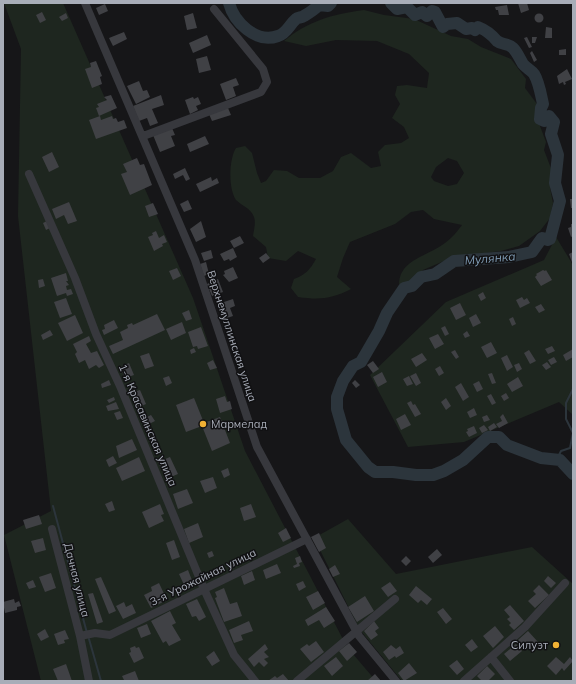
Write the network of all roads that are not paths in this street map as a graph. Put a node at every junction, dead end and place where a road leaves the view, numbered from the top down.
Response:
1 (85, 3) edge
2 (214, 9) dead end
3 (142, 135) junction
4 (29, 174) dead end
5 (52, 529) dead end
6 (307, 539) junction
7 (565, 583) dead end
8 (204, 589) junction
9 (395, 599) dead end
10 (357, 630) junction
11 (80, 636) junction
12 (491, 657) junction
13 (89, 681) edge
14 (255, 681) edge
15 (297, 681) edge
16 (396, 681) edge
17 (464, 681) edge
18 (510, 681) edge

1 - 3 street, Верхнемуллинская улица
2 - 3 street
3 - 6 street, Верхнемуллинская улица
4 - 8 street, 1-я Красавинская улица
5 - 11 street, Дачная улица
6 - 8 street, 3-я Урожайная улица
6 - 10 street, Верхнемуллинская улица
7 - 12 street
8 - 11 street, 3-я Урожайная улица
8 - 14 street, 1-я Красавинская улица
9 - 10 street
10 - 15 street
10 - 16 street, Верхнемуллинская улица
11 - 13 street, Дачная улица
12 - 17 street
12 - 18 street

